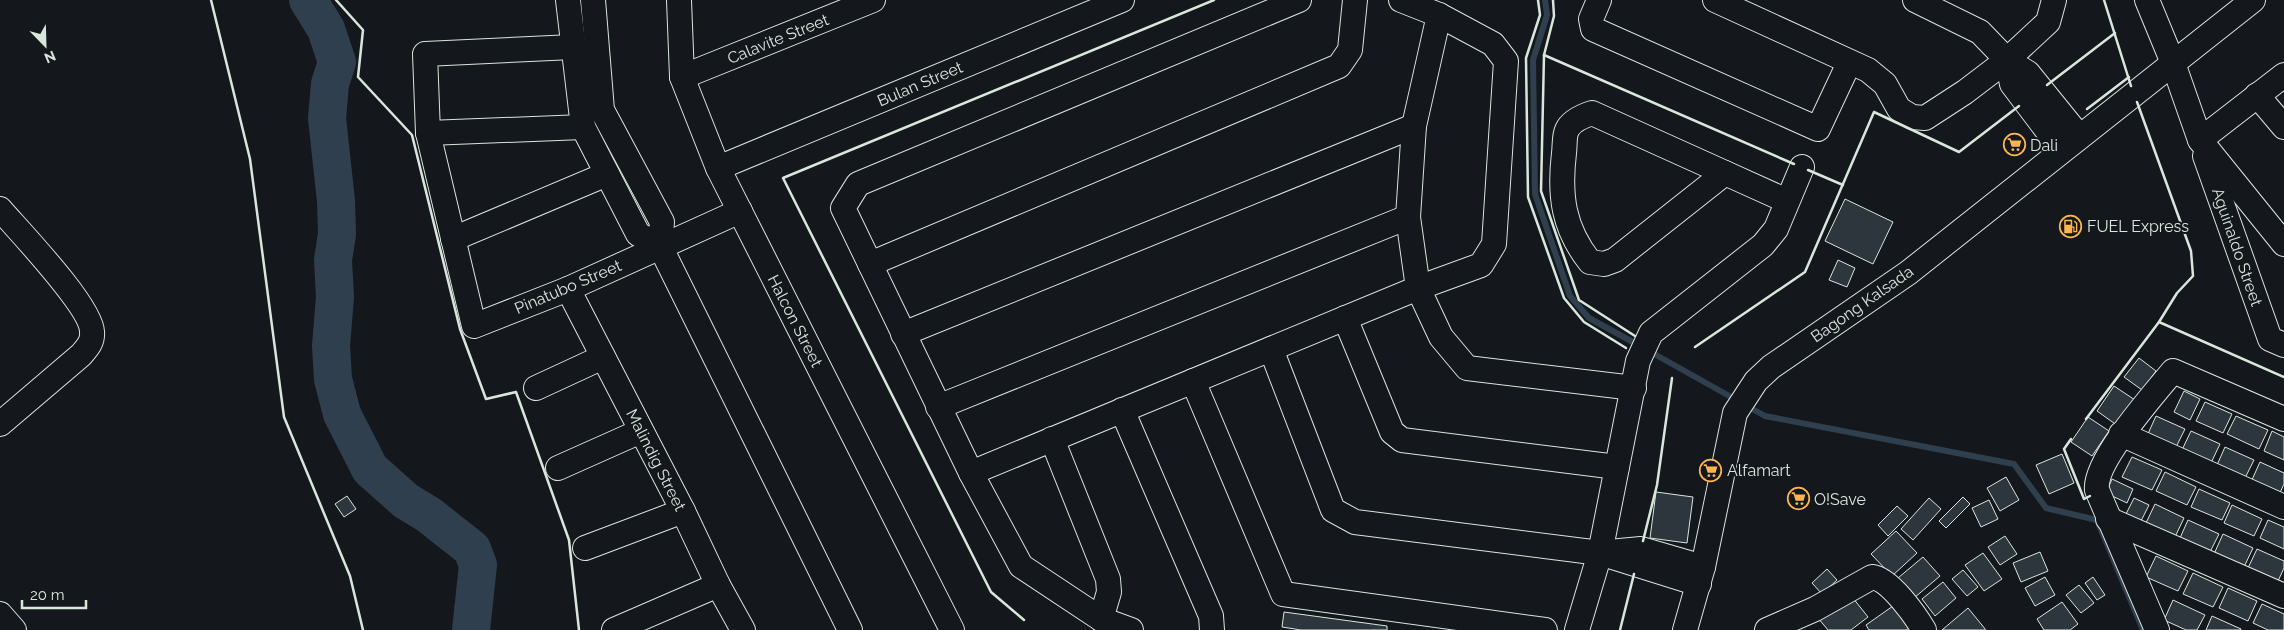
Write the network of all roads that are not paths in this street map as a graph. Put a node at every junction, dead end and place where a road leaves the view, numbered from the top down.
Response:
1 (568, 0) edge
2 (593, 0) edge
3 (679, 0) edge
4 (873, 0) edge
5 (1122, 0) edge
6 (1299, 0) edge
7 (1355, 0) edge
8 (1401, 0) edge
9 (1599, 0) edge
10 (1715, 0) edge
11 (1915, 0) edge
12 (2054, 0) edge
13 (2147, 0) edge
14 (2253, 0) edge
15 (1439, 14) junction
16 (573, 47) junction
17 (2007, 60) junction
18 (1849, 63) junction
19 (2173, 63) junction
20 (2284, 75) edge
21 (682, 77) junction
22 (2257, 96) junction
23 (1414, 126) junction
24 (583, 127) junction
25 (2284, 127) edge
26 (428, 133) junction
27 (2200, 140) junction
28 (2071, 143) junction
29 (1802, 167) dead end
30 (718, 168) junction
31 (1725, 173) junction
32 (606, 174) junction
33 (1787, 201) junction
34 (0, 209) edge
35 (740, 211) junction
36 (1408, 217) junction
37 (453, 240) junction
38 (2284, 244) edge
39 (660, 246) junction
40 (870, 264) junction
41 (1418, 288) junction
42 (568, 289) junction
43 (1345, 318) junction
44 (903, 334) junction
45 (2284, 345) edge
46 (1271, 349) junction
47 (604, 358) junction
48 (1193, 381) junction
49 (536, 388) dead end
50 (1634, 388) junction
51 (938, 407) junction
52 (1122, 410) junction
53 (2284, 419) edge
54 (0, 424) edge
55 (641, 431) junction
56 (2121, 434) junction
57 (1052, 439) junction
58 (1618, 467) junction
59 (558, 468) dead end
60 (970, 473) junction
61 (2284, 507) edge
62 (683, 511) junction
63 (2108, 519) junction
64 (585, 548) dead end
65 (1600, 553) junction
66 (1701, 575) junction
67 (718, 585) junction
68 (2284, 596) edge
69 (0, 614) edge
70 (1101, 619) junction
71 (1779, 628) edge
72 (2158, 629) edge
73 (14, 630) edge
74 (614, 630) edge
75 (744, 630) edge
76 (850, 630) edge
77 (952, 630) edge
78 (1131, 630) edge
79 (1212, 630) edge
80 (1545, 630) edge
81 (1577, 630) edge
82 (1685, 630) edge
83 (1924, 630) edge

1 - 16 street
2 - 39 street
3 - 21 street, Halcon Street
4 - 21 street, Calavite Street
5 - 30 street, Bulan Street
6 - 40 street
7 - 40 street
8 - 15 street
9 - 18 street
10 - 18 street
11 - 17 street
12 - 17 street
13 - 19 street, Aguinaldo Street
14 - 19 street, Bagong Kalsada
15 - 23 street
15 - 41 street
16 - 24 street
16 - 26 street
17 - 18 street
17 - 28 street
19 - 27 street, Aguinaldo Street
19 - 28 street, Bagong Kalsada
20 - 22 street
21 - 30 street, Halcon Street
22 - 25 street
22 - 27 street
23 - 36 street
23 - 44 street
24 - 26 street
24 - 32 street
26 - 37 street
27 - 38 street
27 - 45 street, Aguinaldo Street
28 - 66 street, Bagong Kalsada
29 - 33 street
30 - 35 street, Halcon Street
31 - 31 street
31 - 33 street
32 - 37 street
32 - 39 street
33 - 50 street
34 - 54 street
35 - 39 street, Pinatubo Street
35 - 77 street, Halcon Street
36 - 41 street
36 - 51 street
37 - 42 street, Pinatubo Street
39 - 42 street, Pinatubo Street
39 - 76 street
40 - 44 street
41 - 43 street
41 - 50 street
42 - 47 street, Malindig Street
43 - 46 street
43 - 58 street
44 - 51 street
46 - 48 street
46 - 65 street
47 - 49 street
47 - 55 street, Malindig Street
48 - 52 street
48 - 80 street
50 - 58 street
51 - 60 street
52 - 57 street
52 - 79 street
53 - 56 street
55 - 59 street
55 - 62 street, Malindig Street
56 - 61 street
56 - 63 street
57 - 60 street
57 - 70 street
58 - 65 street
60 - 70 street
62 - 64 street
62 - 67 street, Malindig Street
63 - 68 street
63 - 72 street
65 - 66 street
65 - 81 street
66 - 82 street, Bagong Kalsada
67 - 74 street
67 - 75 street, Malindig Street
69 - 73 street
70 - 78 street
71 - 83 street

